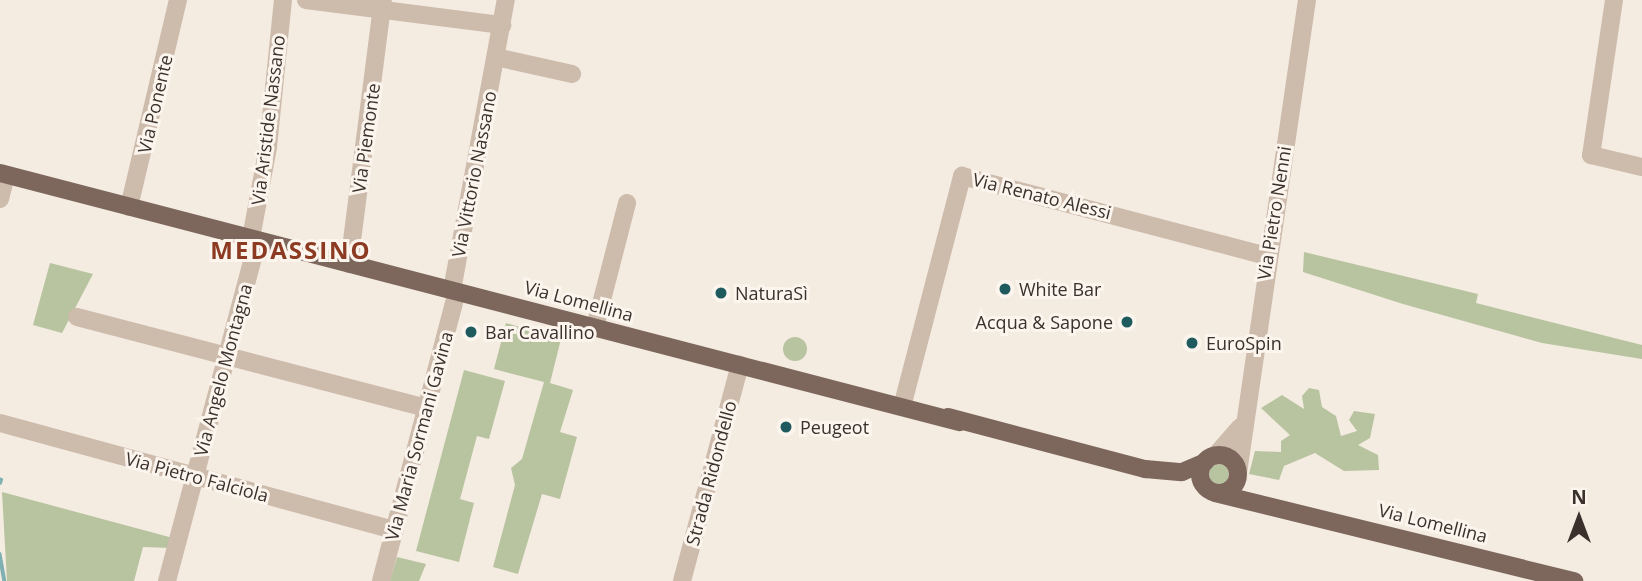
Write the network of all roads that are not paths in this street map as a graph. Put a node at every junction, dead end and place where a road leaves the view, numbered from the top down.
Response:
1 (178, 0) edge
2 (283, 0) edge
3 (306, 0) edge
4 (506, 0) edge
5 (1307, 0) edge
6 (1614, 0) edge
7 (383, 6) edge
8 (502, 25) junction
9 (496, 57) junction
10 (572, 74) dead end
11 (1642, 167) edge
12 (3, 174) edge
13 (0, 199) edge
14 (627, 203) dead end
15 (130, 207) junction
16 (256, 240) junction
17 (1268, 256) junction
18 (349, 264) junction
19 (454, 291) junction
20 (77, 317) dead end
21 (595, 327) junction
22 (227, 355) junction
23 (740, 365) junction
24 (854, 395) junction
25 (903, 403) junction
26 (427, 408) junction
27 (959, 422) junction
28 (0, 424) edge
29 (1240, 427) junction
30 (1095, 458) junction
31 (1210, 459) junction
32 (1238, 474) junction
33 (195, 476) junction
34 (1211, 490) junction
35 (1281, 505) junction
36 (395, 530) junction
37 (167, 581) edge
38 (382, 581) edge
39 (682, 581) edge
40 (1574, 581) edge

1 - 15 street, Via Ponente
2 - 16 street, Via Aristide Nassano
3 - 7 street
4 - 8 street, Via Vittorio Nassano
5 - 17 street, Via Pietro Nenni
6 - 11 street
7 - 8 street
7 - 18 street, Via Piemonte
8 - 9 street, Via Vittorio Nassano
9 - 10 street
9 - 19 street, Via Vittorio Nassano
12 - 13 street
12 - 15 main road, Via Lomellina
14 - 21 street
15 - 16 main road, Via Lomellina
16 - 18 main road, Via Lomellina
16 - 22 street, Via Angelo Montagna
17 - 25 street, Via Renato Alessi
17 - 29 street, Via Pietro Nenni
18 - 19 main road, Via Lomellina
19 - 21 main road, Via Lomellina
19 - 26 street, Via Maria Sormani Gavina
20 - 22 street
21 - 23 main road, Via Lomellina
22 - 26 street
22 - 33 street, Via Angelo Montagna
23 - 24 main road, Via Lomellina
23 - 39 street, Strada Ridondello
24 - 25 main road, Via Lomellina
24 - 27 main road, Via Lomellina
25 - 27 main road, Via Lomellina
26 - 36 street, Via Maria Sormani Gavina
27 - 30 main road, Via Lomellina
28 - 33 street, Via Pietro Falciola
29 - 31 street
29 - 32 street, Via Pietro Nenni
30 - 31 main road, Via Lomellina
30 - 34 main road, Via Lomellina
31 - 32 main road, Via Lomellina
31 - 34 main road
32 - 34 main road
32 - 35 main road, Via Lomellina
33 - 36 street, Via Pietro Falciola
33 - 37 street, Via Angelo Montagna
34 - 35 main road, Via Lomellina
35 - 40 main road, Via Lomellina
36 - 38 street, Via Maria Sormani Gavina

